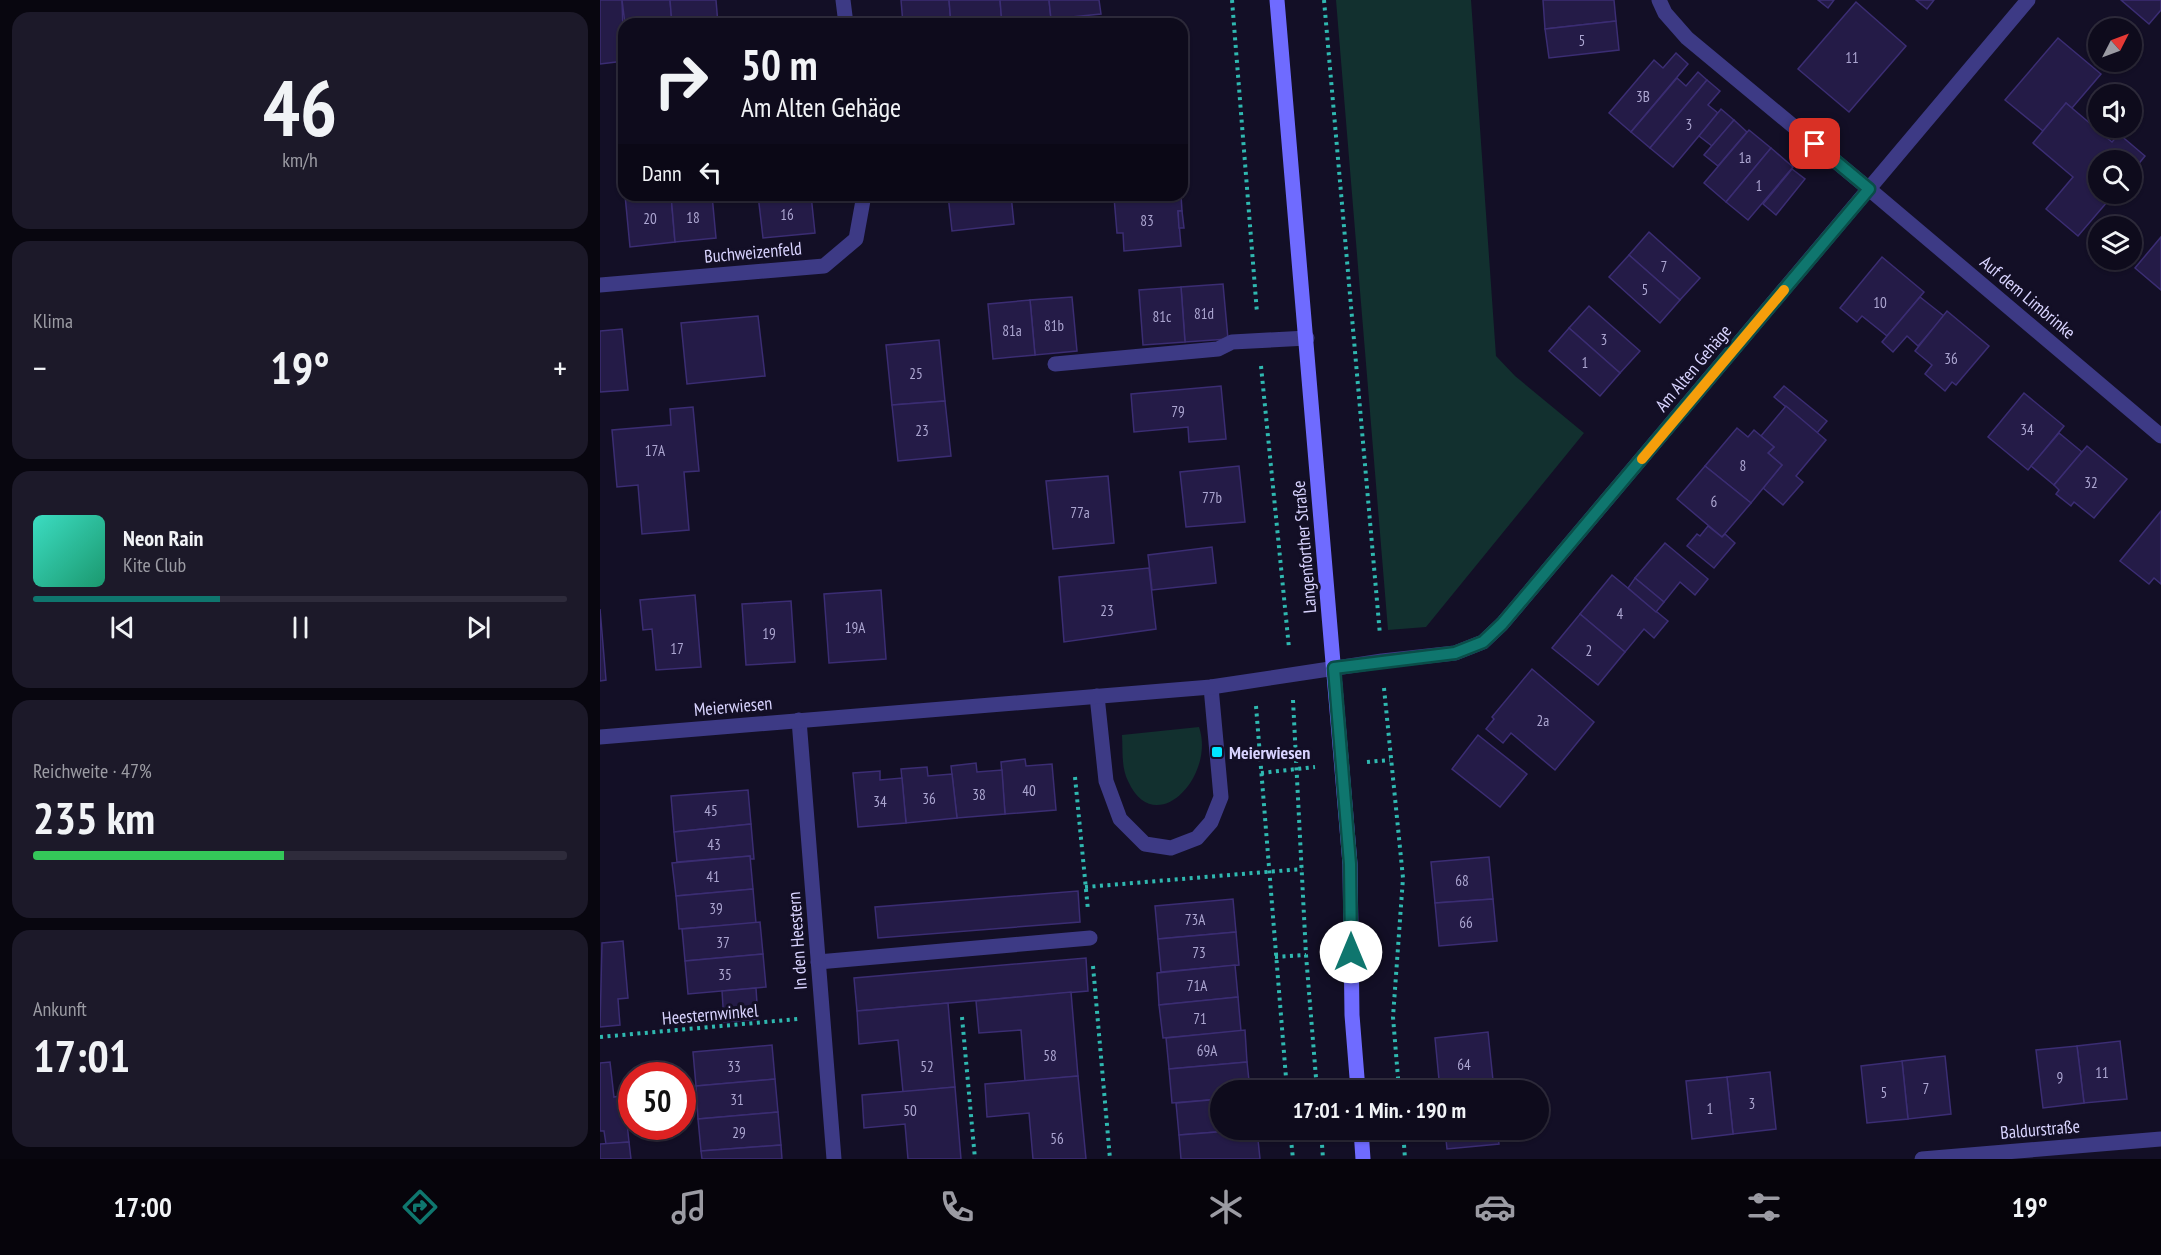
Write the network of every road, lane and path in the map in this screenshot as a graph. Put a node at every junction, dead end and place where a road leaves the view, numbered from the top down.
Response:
1 (843, 0) edge
2 (1277, 0) edge
3 (1324, 0) edge
4 (1659, 0) edge
5 (2028, 0) edge
6 (845, 18) edge
7 (1869, 189) junction
8 (863, 201) edge
9 (600, 285) edge
10 (1307, 339) junction
11 (1055, 364) dead end
12 (2161, 436) edge
13 (1382, 661) junction
14 (1334, 668) junction
15 (1292, 675) junction
16 (1255, 681) junction
17 (1211, 687) junction
18 (1097, 696) junction
19 (799, 720) junction
20 (600, 737) edge
21 (1297, 769) junction
22 (1261, 773) junction
23 (1302, 869) junction
24 (1268, 871) junction
25 (1085, 887) dead end
26 (1090, 938) dead end
27 (1306, 955) junction
28 (1275, 957) junction
29 (818, 962) junction
30 (822, 1017) junction
31 (962, 1017) dead end
32 (600, 1037) edge
33 (1286, 1080) edge
34 (1316, 1080) edge
35 (1357, 1080) edge
36 (1398, 1080) edge
37 (2161, 1139) edge
38 (1291, 1140) edge
39 (1322, 1140) edge
40 (1362, 1140) edge
41 (1404, 1140) edge
42 (834, 1159) edge
43 (975, 1159) edge
44 (1293, 1159) edge
45 (1323, 1159) edge
46 (1363, 1159) edge
47 (1405, 1159) edge
48 (1922, 1159) edge

1 - 6 street
2 - 10 main road, Langenforther Straße
3 - 13 path
4 - 7 street, Auf dem Limbrinke
5 - 7 street, Am Alten Gehäge
7 - 12 street, Auf dem Limbrinke
7 - 13 street, Am Alten Gehäge
8 - 9 street, Buchweizenfeld
10 - 11 street
10 - 14 main road, Langenforther Straße
13 - 14 street, Am Alten Gehäge
13 - 36 path
14 - 15 street, Meierwiesen
14 - 35 main road, Langenforther Straße
15 - 16 street, Meierwiesen
15 - 21 path
16 - 17 street, Meierwiesen
16 - 22 path
17 - 18 street, Meierwiesen
17 - 18 street
18 - 19 street, Meierwiesen
19 - 20 street, Meierwiesen
19 - 29 street, In den Heestern
21 - 22 path
21 - 23 path
22 - 24 path
23 - 24 path
23 - 27 path
24 - 25 path
24 - 28 path
26 - 29 street
27 - 28 path
27 - 34 path
28 - 33 path
29 - 30 street, In den Heestern
30 - 32 path, Heesternwinkel
30 - 42 street, In den Heestern
31 - 43 path
37 - 48 street, Baldurstraße
38 - 44 path
39 - 45 path
40 - 46 main road
41 - 47 path

